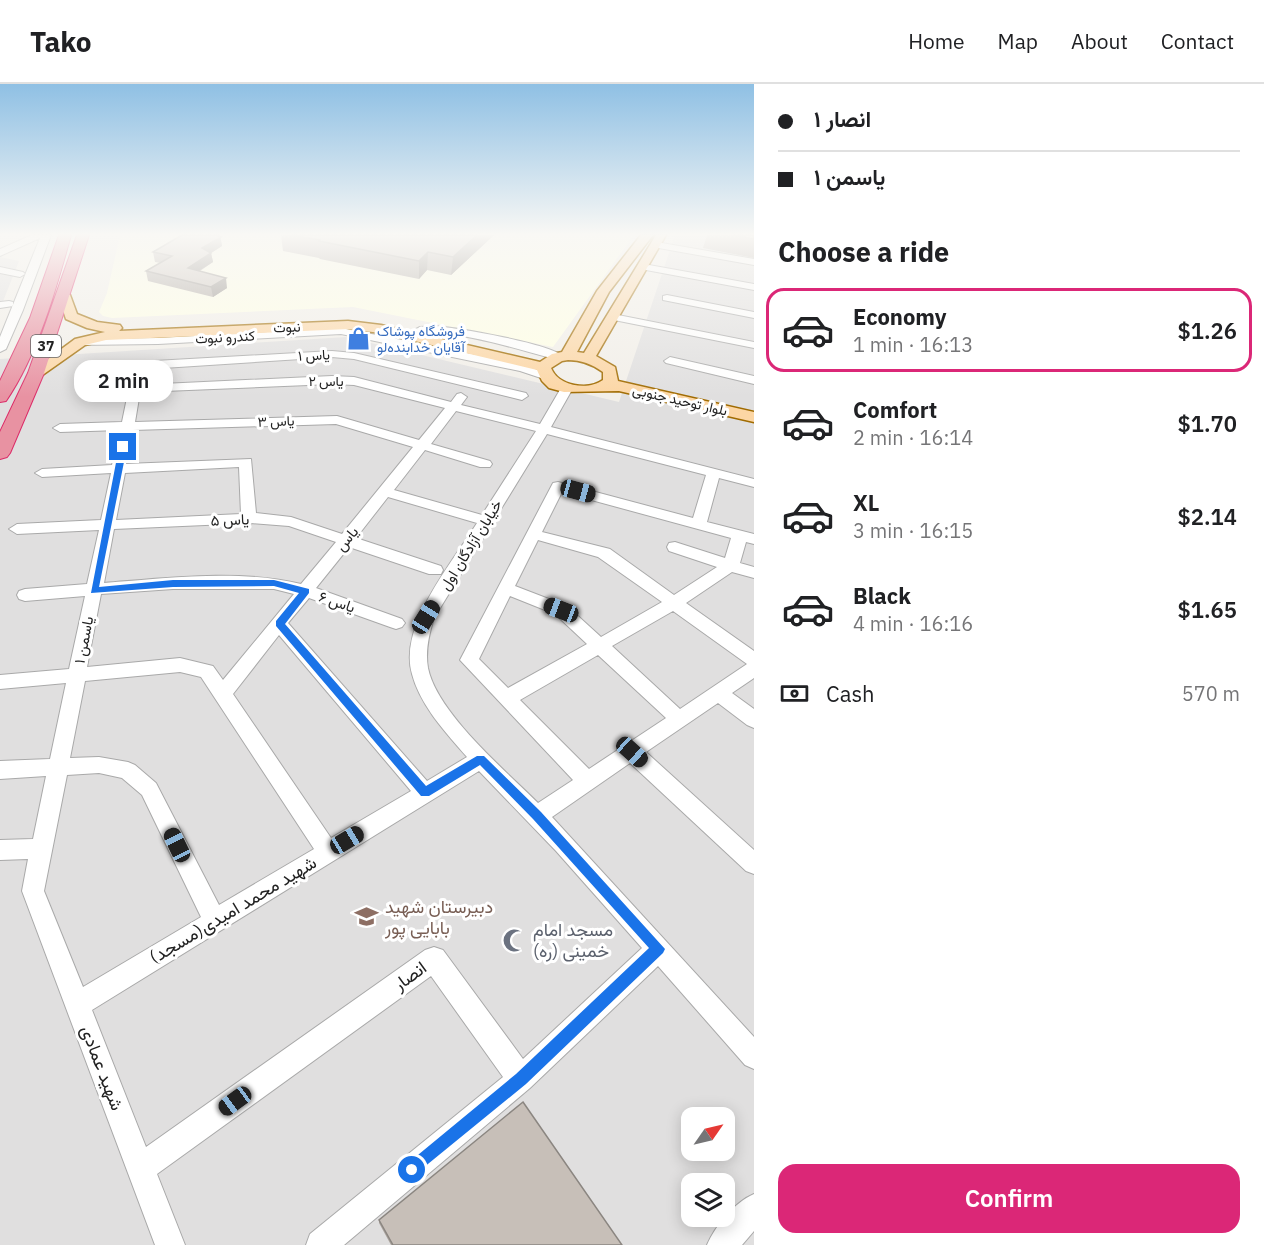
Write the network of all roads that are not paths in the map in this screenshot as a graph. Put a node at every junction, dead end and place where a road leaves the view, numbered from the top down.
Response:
1 (16, 289) edge
2 (25, 289) edge
3 (48, 289) edge
4 (66, 289) edge
5 (605, 289) edge
6 (627, 289) edge
7 (64, 295) junction
8 (667, 298) dead end
9 (4, 305) edge
10 (754, 315) edge
11 (613, 316) junction
12 (0, 322) edge
13 (754, 330) edge
14 (752, 345) edge
15 (0, 349) edge
16 (588, 358) junction
17 (670, 361) dead end
18 (196, 363) junction
19 (553, 363) junction
20 (101, 368) dead end
21 (36, 373) junction
22 (609, 380) junction
23 (754, 380) edge
24 (472, 384) junction
25 (194, 386) junction
26 (135, 388) junction
27 (567, 388) junction
28 (103, 390) dead end
29 (522, 396) dead end
30 (0, 397) edge
31 (454, 406) junction
32 (754, 408) edge
33 (754, 417) edge
34 (127, 425) junction
35 (60, 428) dead end
36 (544, 429) junction
37 (422, 446) junction
38 (0, 453) edge
39 (485, 464) dead end
40 (119, 469) junction
41 (714, 472) junction
42 (42, 473) dead end
43 (754, 483) edge
44 (386, 492) junction
45 (249, 519) junction
46 (486, 521) junction
47 (699, 524) junction
48 (107, 525) junction
49 (17, 529) dead end
50 (533, 534) junction
51 (747, 537) edge
52 (346, 540) junction
53 (675, 547) dead end
54 (731, 565) junction
55 (435, 570) dead end
56 (754, 573) edge
57 (505, 588) junction
58 (94, 591) junction
59 (306, 591) junction
60 (25, 595) dead end
61 (674, 603) junction
62 (396, 623) dead end
63 (279, 624) junction
64 (598, 645) junction
65 (754, 660) edge
66 (754, 669) edge
67 (77, 676) junction
68 (0, 682) edge
69 (719, 693) junction
70 (222, 694) junction
71 (507, 698) junction
72 (679, 719) junction
73 (754, 720) edge
74 (632, 752) junction
75 (481, 759) junction
76 (58, 766) junction
77 (0, 770) edge
78 (587, 781) junction
79 (425, 793) junction
80 (537, 815) junction
81 (41, 849) junction
82 (0, 850) edge
83 (328, 852) junction
84 (754, 864) edge
85 (33, 891) joint
86 (215, 921) junction
87 (658, 949) junction
88 (78, 1004) junction
89 (754, 1056) edge
90 (521, 1079) junction
91 (140, 1169) junction
92 (752, 1217) edge
93 (170, 1245) edge
94 (321, 1245) edge
95 (722, 1245) edge

1 - 9 street
2 - 15 street
3 - 30 highway, 37
4 - 7 highway, 37
5 - 19 main road
6 - 11 main road
7 - 19 main road, نبوت
7 - 21 highway, 37
8 - 10 street
9 - 12 street
11 - 14 street
11 - 16 main road
13 - 14 street
16 - 19 main road
16 - 22 main road
17 - 23 street
18 - 20 street, یاس ۱
18 - 24 street, یاس ۱
18 - 25 street
19 - 21 main road, نبوت
19 - 27 main road
21 - 38 highway, 37
22 - 27 main road
22 - 32 main road, بلوار توحید جنوبی
22 - 33 main road, بلوار توحید جنوبی
24 - 29 street, یاس ۱
24 - 31 street, یاس
25 - 26 street, یاس ۲
25 - 31 street, یاس ۲
26 - 28 street, یاس ۲
26 - 34 street, یاسمن ۱
27 - 36 street, خیابان آزادگان اول
31 - 36 street, یاس ۲
31 - 37 street, یاس
34 - 35 street, یاس ۳
34 - 37 street, یاس ۳
34 - 40 street, یاسمن ۱
36 - 41 street, یاس ۲
36 - 46 street, خیابان آزادگان اول
37 - 39 street, یاس ۳
37 - 44 street, یاس
40 - 42 street
40 - 45 street
40 - 48 street, یاسمن ۱
41 - 43 street, یاس ۲
41 - 47 street
44 - 46 street
44 - 52 street, یاس
45 - 48 street, یاس ۵
45 - 52 street, یاس ۵
46 - 75 street, خیابان آزادگان اول
47 - 50 street
47 - 51 street
48 - 49 street, یاس ۵
48 - 58 street, یاسمن ۱
50 - 57 street
50 - 61 street
51 - 54 street
52 - 55 street, یاس ۵
52 - 59 street, یاس
53 - 54 street
54 - 56 street
54 - 61 street
57 - 64 street
57 - 71 street
58 - 59 street, یاس ۶
58 - 60 street, یاس ۶
58 - 67 street, یاسمن ۱
59 - 62 street, یاس ۶
59 - 63 street, یاس
61 - 64 street
61 - 65 street
63 - 70 street, یاس
63 - 79 street
64 - 71 street
64 - 72 street
66 - 69 street
67 - 68 street
67 - 70 street
67 - 76 street, یاسمن ۱
69 - 72 street
69 - 73 street
70 - 83 street
71 - 78 street
72 - 74 street
74 - 78 street
74 - 84 street
75 - 79 street, (مسجد)شهید محمد امیدی
75 - 80 street, خیابان آزادگان اول
76 - 77 street
76 - 81 street, یاسمن ۱
76 - 86 street
78 - 80 street
79 - 83 street, (مسجد)شهید محمد امیدی
80 - 87 street, خیابان آزادگان اول
81 - 82 street
81 - 85 street, یاسمن ۱
83 - 86 street, (مسجد)شهید محمد امیدی
85 - 88 street, شهید عمادی
86 - 88 street, (مسجد)شهید محمد امیدی
87 - 89 street, خیابان آزادگان اول
87 - 90 street
88 - 91 street, شهید عمادی
90 - 91 street, انصار
90 - 94 street
91 - 93 street, شهید عمادی
92 - 95 street

